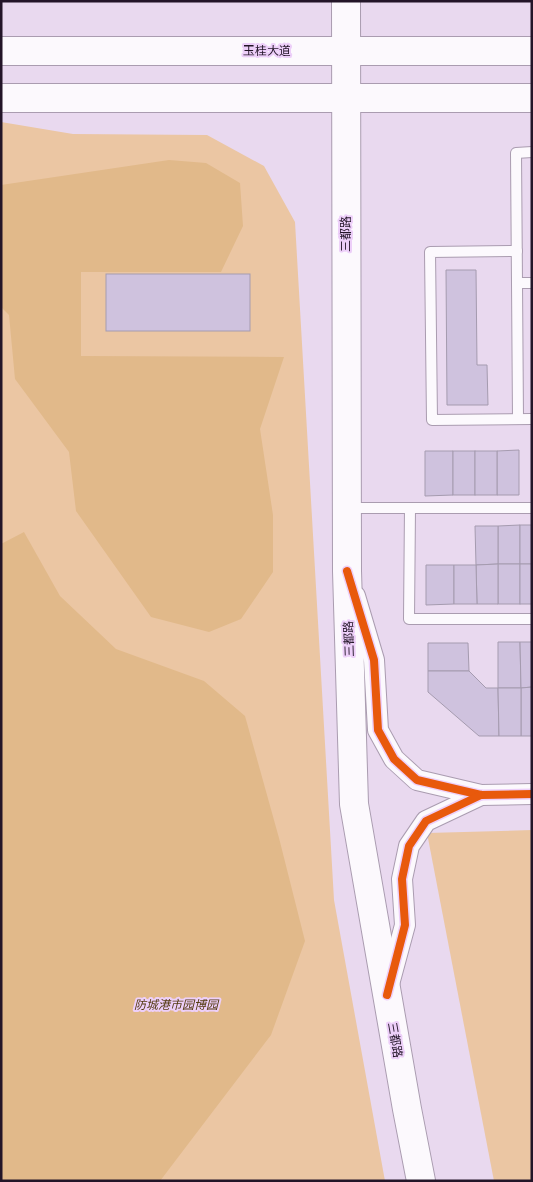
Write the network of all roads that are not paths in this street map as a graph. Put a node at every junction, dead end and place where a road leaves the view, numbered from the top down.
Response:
1 (346, 1) edge
2 (1, 51) edge
3 (345, 51) junction
4 (532, 51) edge
5 (1, 98) edge
6 (345, 98) junction
7 (532, 98) edge
8 (532, 152) edge
9 (517, 251) junction
10 (517, 283) junction
11 (532, 283) edge
12 (532, 419) edge
13 (518, 420) junction
14 (347, 508) junction
15 (410, 508) junction
16 (532, 508) edge
17 (347, 571) junction
18 (532, 619) edge
19 (532, 794) edge
20 (481, 795) junction
21 (387, 995) junction
22 (421, 1181) edge

1 - 3 main road, 三都路
2 - 3 main road, 玉桂大道
3 - 4 main road, 玉桂大道
3 - 6 main road, 三都路
5 - 6 main road
6 - 7 main road
6 - 14 main road, 三都路
8 - 9 lane
9 - 10 lane
9 - 13 lane
10 - 11 lane
10 - 13 lane
12 - 13 lane
14 - 15 lane
14 - 17 main road, 三都路
15 - 16 lane
15 - 18 lane
17 - 20 street
17 - 21 main road, 三都路
19 - 20 street
20 - 21 street
21 - 22 main road, 三都路

